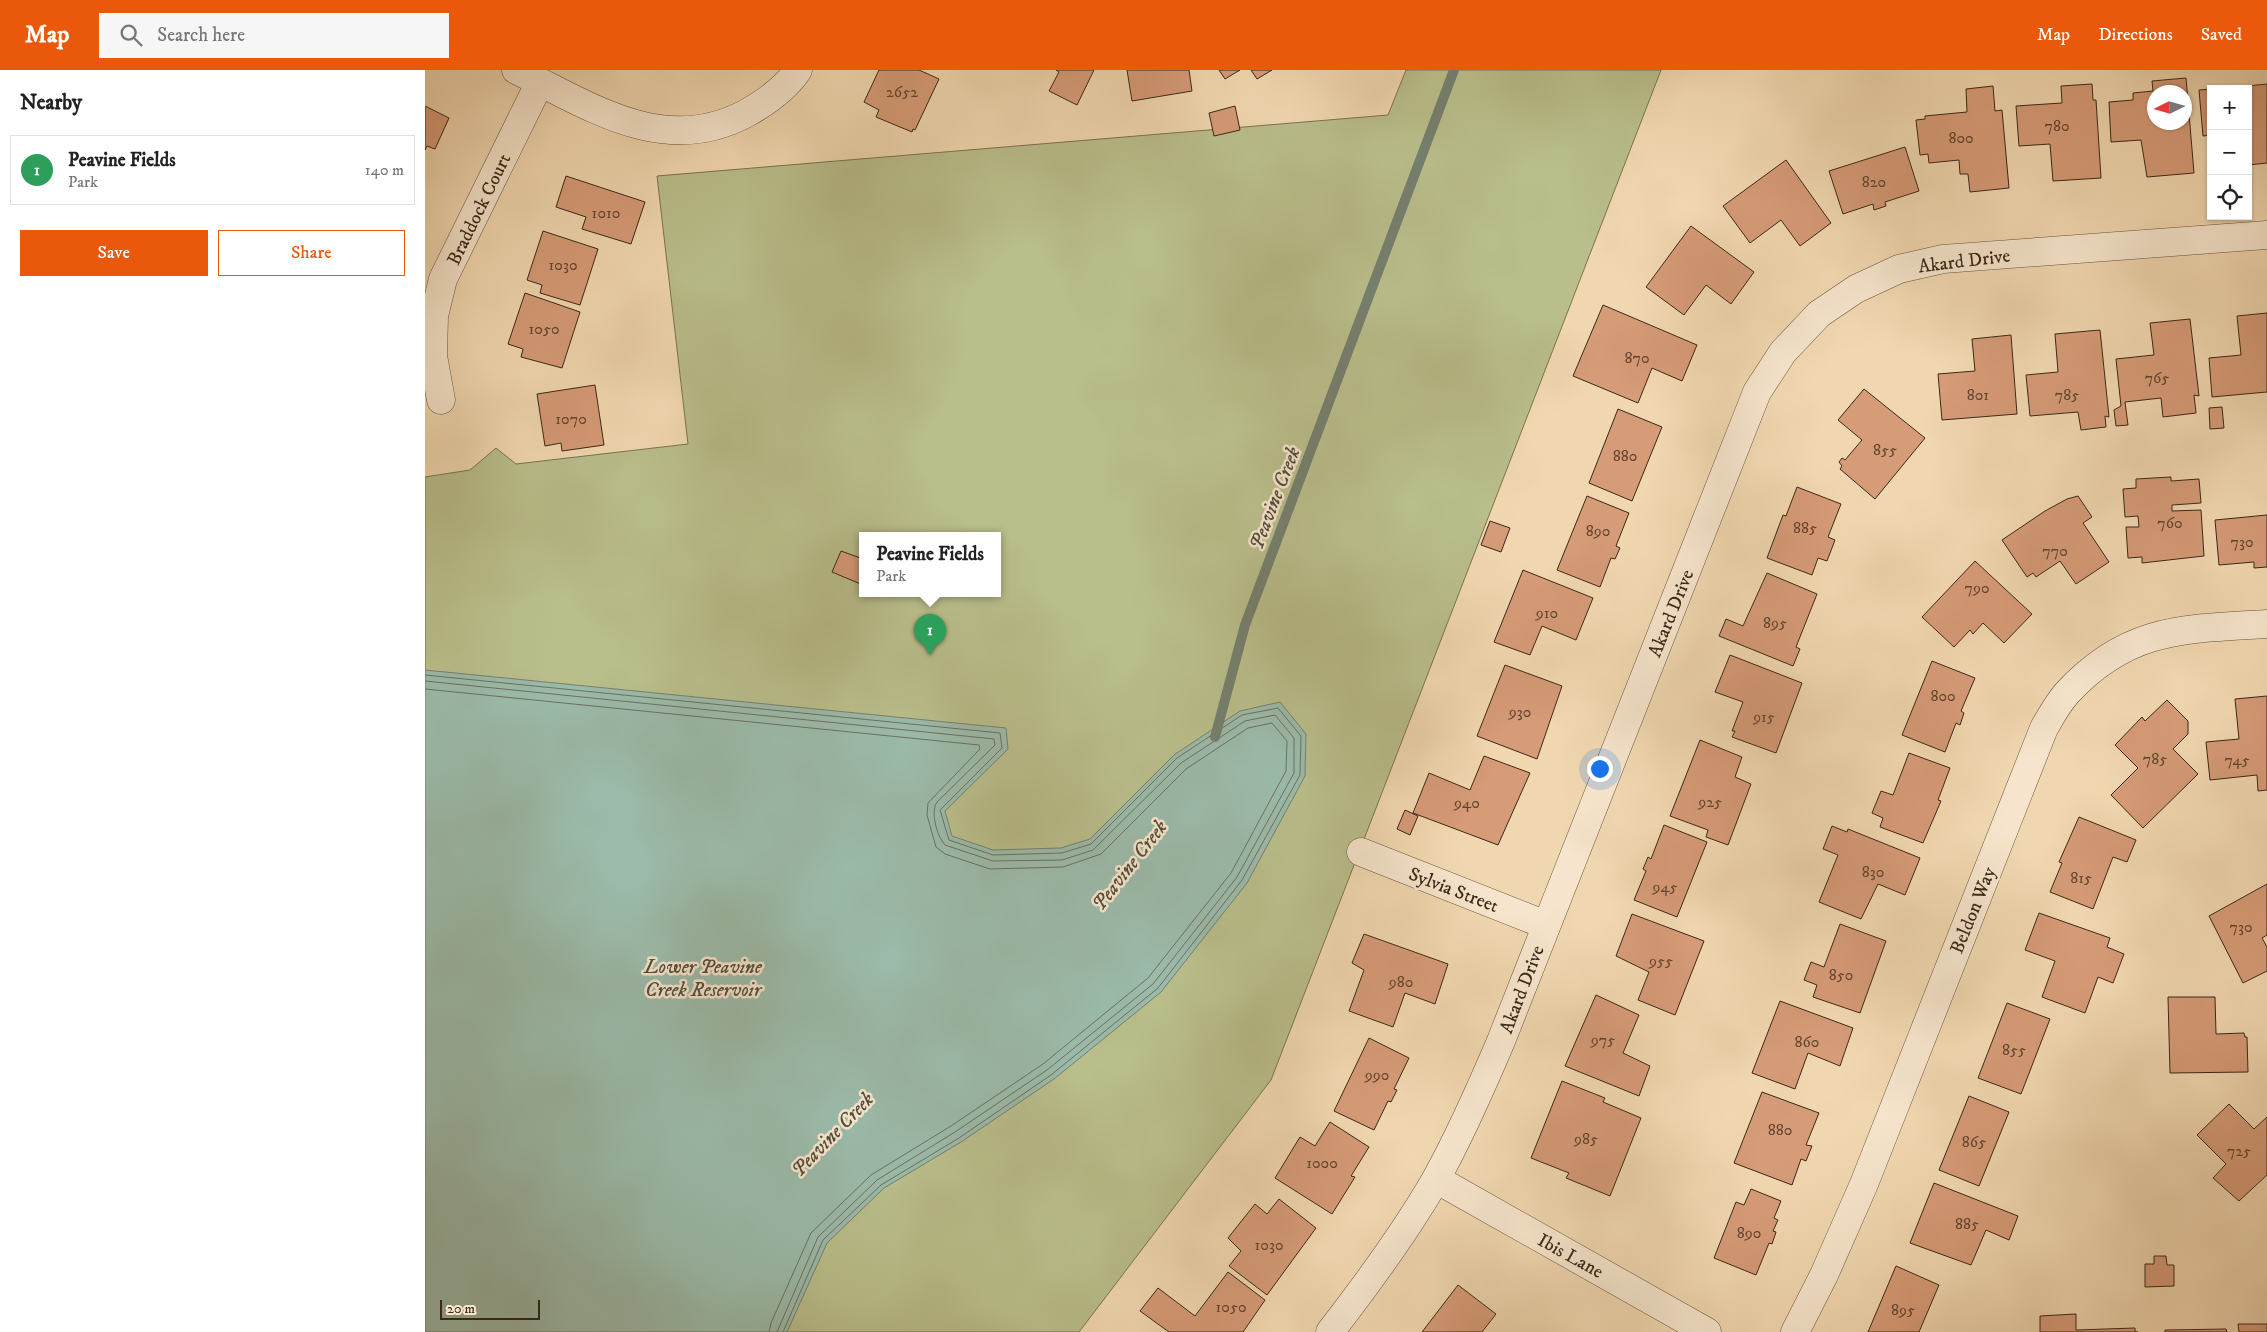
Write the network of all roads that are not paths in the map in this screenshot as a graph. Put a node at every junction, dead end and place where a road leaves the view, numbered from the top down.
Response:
1 (797, 70) edge
2 (528, 76) edge
3 (2267, 236) edge
4 (441, 400) dead end
5 (2267, 624) edge
6 (1361, 852) dead end
7 (1547, 925) junction
8 (1436, 1179) junction
9 (1330, 1332) edge
10 (1707, 1332) edge
11 (1795, 1332) edge

1 - 2 street
2 - 4 street, Braddock Court
3 - 7 street, Akard Drive
5 - 11 street, Beldon Way
6 - 7 street, Sylvia Street
7 - 8 street, Akard Drive
8 - 9 street, Akard Drive
8 - 10 street, Ibis Lane

